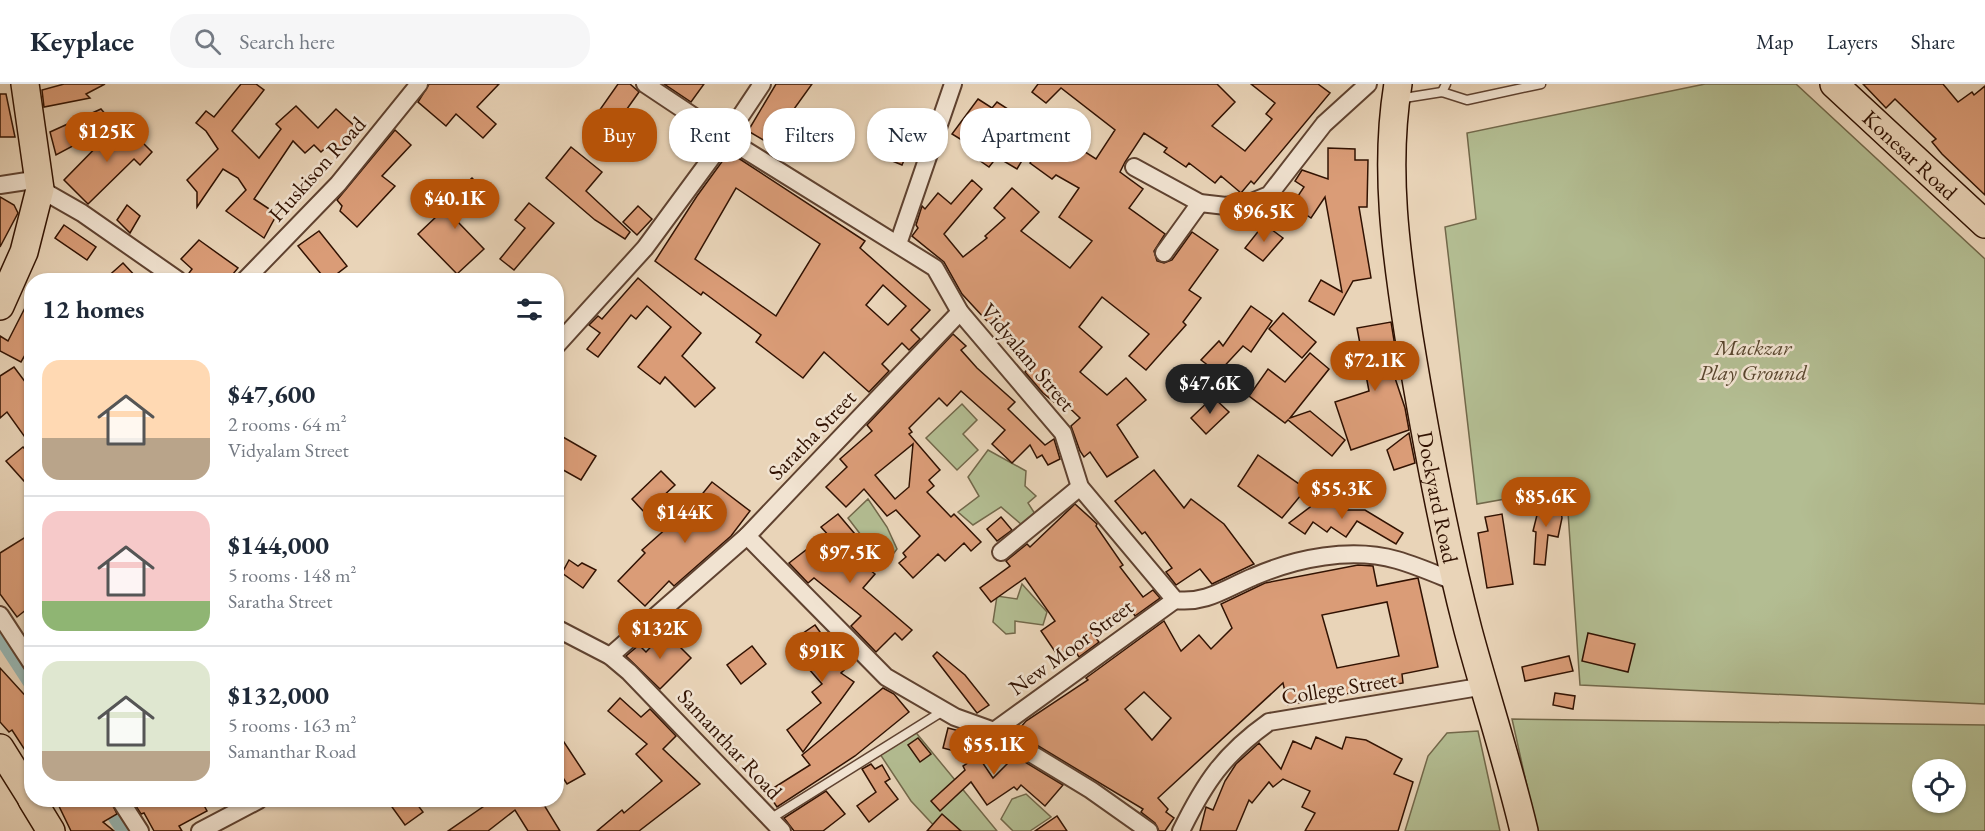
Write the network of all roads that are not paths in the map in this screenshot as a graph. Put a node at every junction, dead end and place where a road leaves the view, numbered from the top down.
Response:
1 (25, 84) edge
2 (418, 84) edge
3 (645, 84) edge
4 (762, 84) edge
5 (953, 84) edge
6 (1368, 84) edge
7 (1541, 84) edge
8 (1834, 84) edge
9 (1444, 88) edge
10 (1396, 92) edge
11 (681, 108) edge
12 (746, 108) edge
13 (751, 153) edge
14 (708, 162) edge
15 (1134, 167) dead end
16 (40, 184) junction
17 (0, 185) edge
18 (1200, 203) junction
19 (1985, 225) edge
20 (898, 244) junction
21 (1164, 253) dead end
22 (168, 273) edge
23 (252, 273) edge
24 (0, 306) edge
25 (960, 312) junction
26 (564, 337) edge
27 (1080, 487) junction
28 (747, 536) junction
29 (1000, 552) dead end
30 (1458, 583) junction
31 (1175, 600) junction
32 (0, 615) edge
33 (564, 632) edge
34 (24, 651) edge
35 (610, 656) junction
36 (1485, 686) junction
37 (943, 710) junction
38 (994, 731) junction
39 (0, 748) edge
40 (24, 786) edge
41 (37, 807) edge
42 (125, 807) edge
43 (246, 807) edge
44 (776, 825) edge
45 (51, 831) edge
46 (140, 831) edge
47 (200, 831) edge
48 (1149, 831) edge
49 (1181, 831) edge
50 (1524, 831) edge

1 - 16 main road
2 - 23 street, Huskison Road
3 - 11 street, Vidyalam Street
4 - 12 street
5 - 20 street
6 - 18 street
7 - 9 lane
8 - 19 main road, Konesar Road
9 - 10 lane
10 - 30 main road, Dockyard Road
13 - 20 street, Vidyalam Street
14 - 26 street
15 - 18 street
16 - 17 street
16 - 22 street
16 - 24 main road
18 - 21 street
20 - 25 street, Vidyalam Street
25 - 27 street, Vidyalam Street
25 - 28 street, Saratha Street
27 - 29 street
27 - 31 street, Vidyalam Street
28 - 35 street, Saratha Street
28 - 37 street
30 - 31 street
30 - 36 main road, Dockyard Road
31 - 38 street, New Moor Street
32 - 34 street
33 - 35 street, Samanthar Road
35 - 44 street, Samanthar Road
36 - 49 street, College Street
36 - 50 main road, Dockyard Road
37 - 38 street
37 - 44 lane
38 - 48 street
39 - 40 main road
41 - 45 main road
42 - 46 street
43 - 47 street

